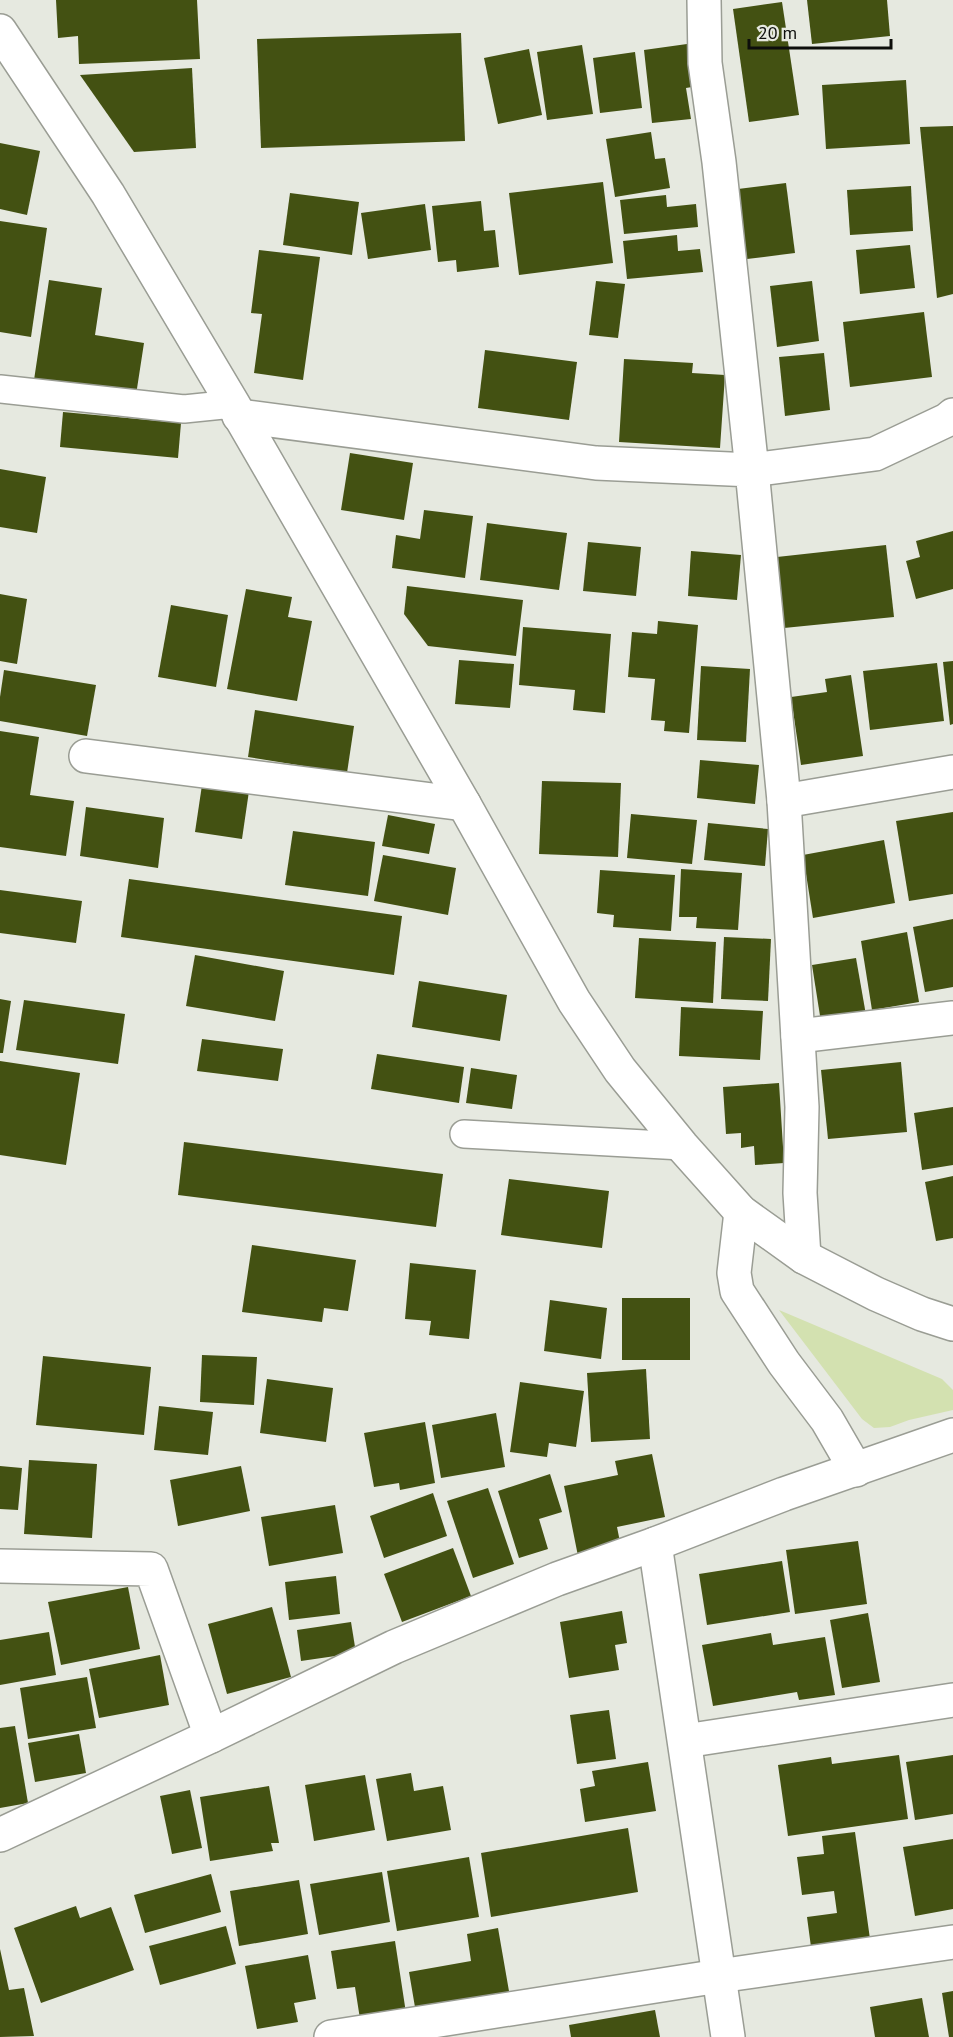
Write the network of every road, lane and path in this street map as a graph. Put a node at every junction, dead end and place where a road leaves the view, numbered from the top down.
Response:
1 (704, 0) edge
2 (0, 31) edge
3 (0, 390) edge
4 (236, 410) junction
5 (953, 415) edge
6 (752, 470) junction
7 (86, 756) dead end
8 (953, 772) edge
9 (784, 801) junction
10 (464, 804) junction
11 (953, 1018) edge
12 (798, 1036) junction
13 (464, 1134) dead end
14 (682, 1146) junction
15 (741, 1212) junction
16 (804, 1257) junction
17 (953, 1324) edge
18 (953, 1435) edge
19 (856, 1470) junction
20 (655, 1544) junction
21 (0, 1566) edge
22 (953, 1700) edge
23 (212, 1736) junction
24 (685, 1741) junction
25 (0, 1835) edge
26 (953, 1942) edge
27 (719, 1976) junction
28 (331, 2037) edge
29 (728, 2037) edge

1 - 6 street
2 - 4 street
3 - 4 lane
4 - 6 street
4 - 10 street
5 - 6 street
6 - 9 street
7 - 10 street
8 - 9 street
9 - 12 street
10 - 14 street
11 - 12 street
12 - 16 street
13 - 14 lane
14 - 15 street
15 - 16 street
15 - 19 street
16 - 17 street
18 - 19 street
19 - 20 street
20 - 23 street
20 - 24 street
21 - 23 street
22 - 24 street
23 - 25 street
24 - 27 street
26 - 27 street
27 - 28 street
27 - 29 street

